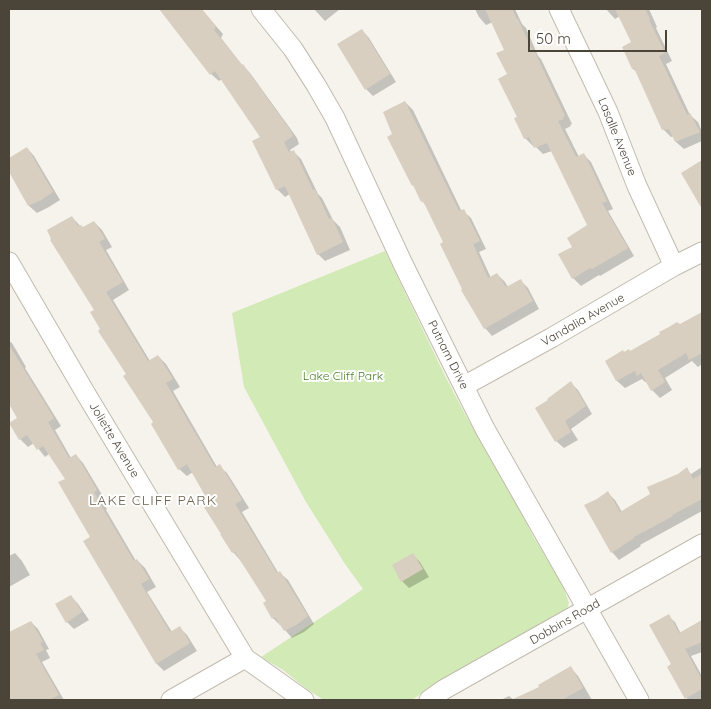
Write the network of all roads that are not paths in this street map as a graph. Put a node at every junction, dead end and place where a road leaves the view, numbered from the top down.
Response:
1 (261, 9) edge
2 (559, 9) edge
3 (702, 252) edge
4 (9, 262) edge
5 (674, 266) junction
6 (464, 386) junction
7 (702, 544) edge
8 (588, 608) junction
9 (245, 658) junction
10 (171, 700) edge
11 (304, 700) edge
12 (428, 700) edge
13 (639, 700) edge

1 - 6 street, Putnam Drive
2 - 5 street, Lasalle Avenue
3 - 5 street, Vandalia Avenue
4 - 9 street, Joliette Avenue
5 - 6 street, Vandalia Avenue
6 - 8 street, Putnam Drive
7 - 8 street, Dobbins Road
8 - 12 street, Dobbins Road
8 - 13 street, Putnam Drive
9 - 10 street
9 - 11 street, Joliette Avenue

